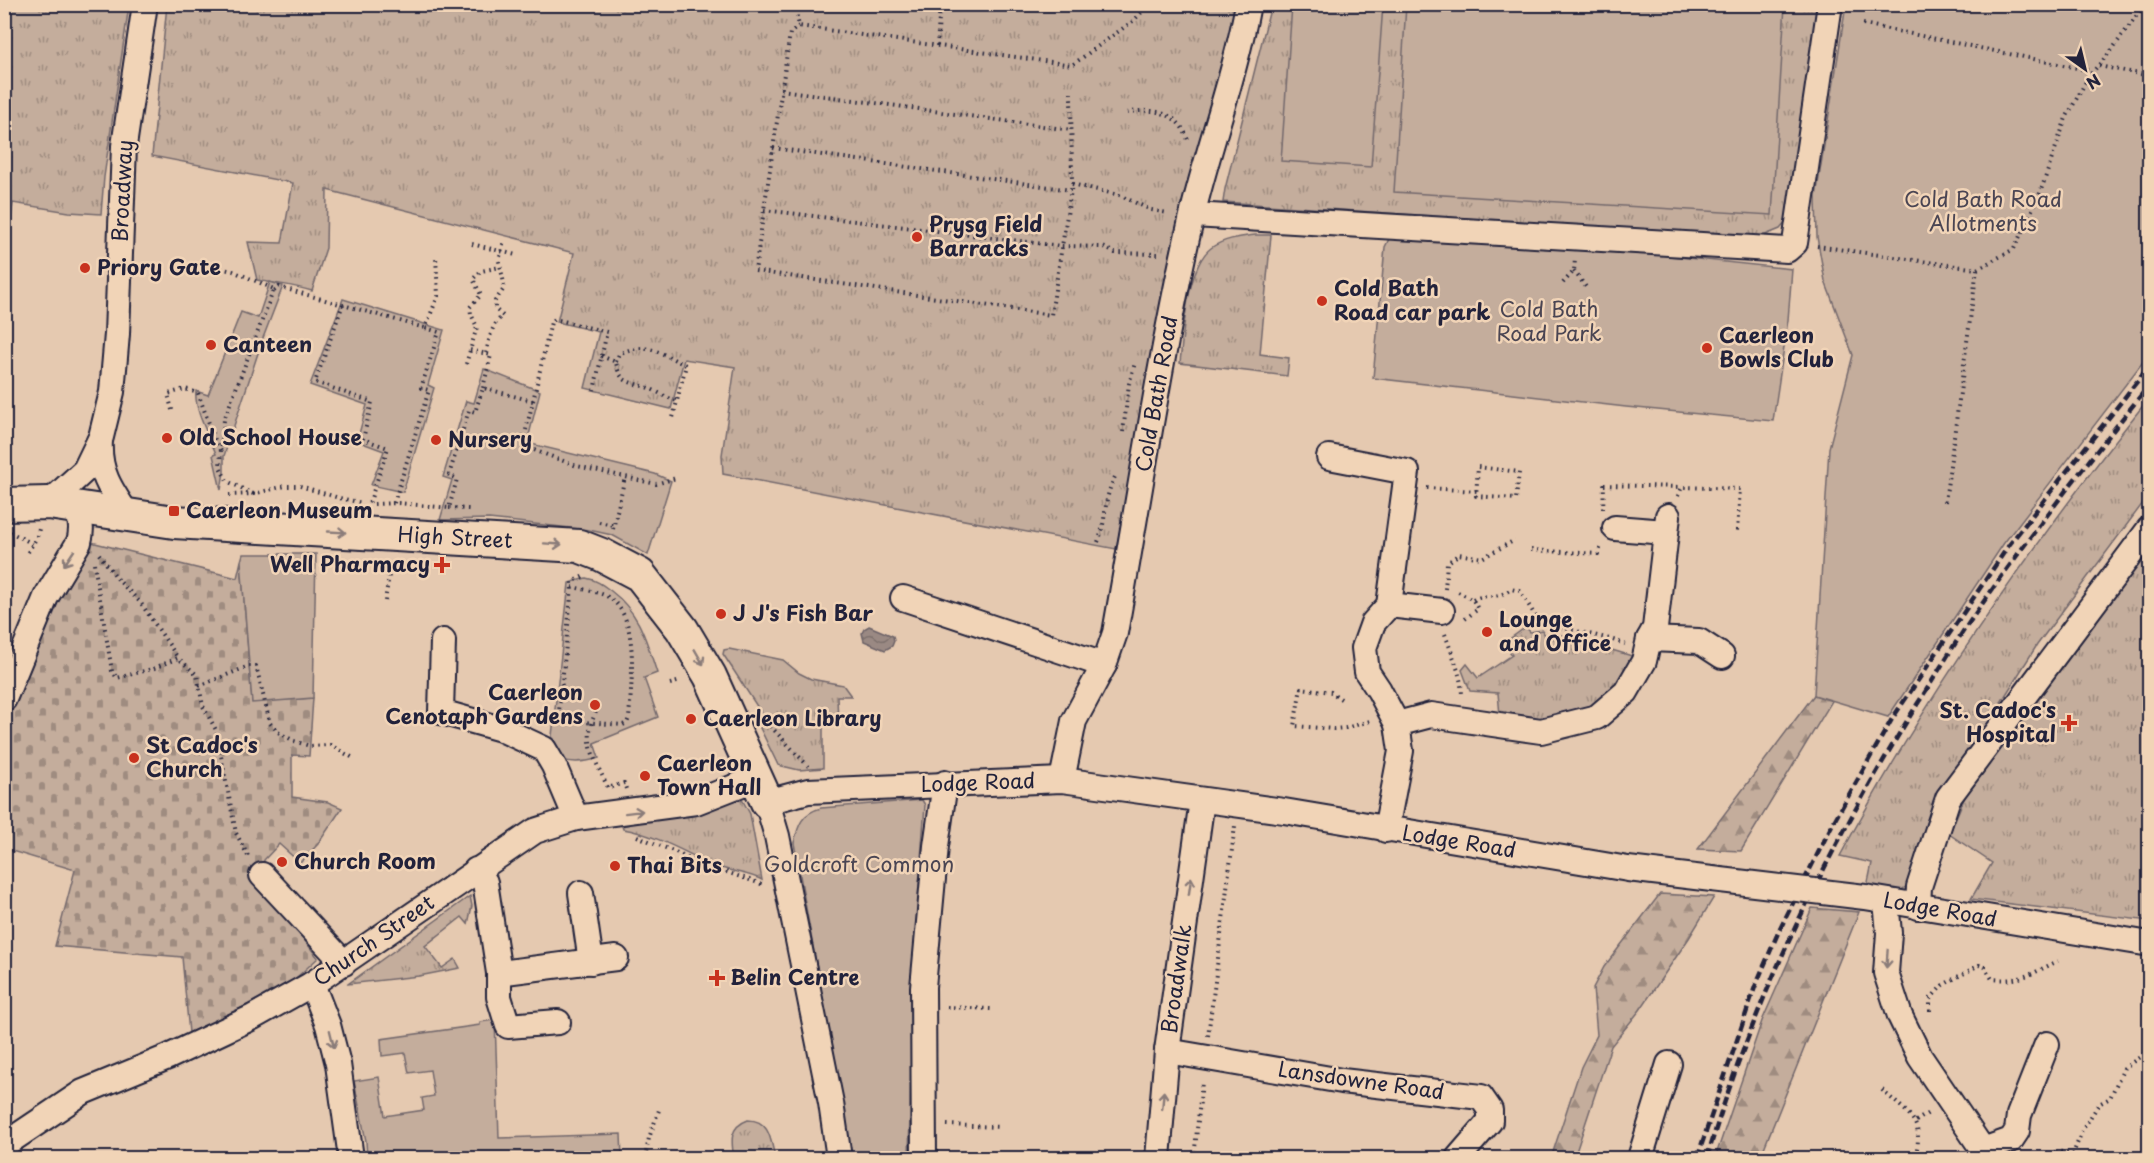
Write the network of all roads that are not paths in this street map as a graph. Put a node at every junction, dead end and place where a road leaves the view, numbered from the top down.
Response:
1 (145, 4) edge
2 (1248, 4) edge
3 (1830, 4) edge
4 (1193, 214) junction
5 (100, 437) junction
6 (1329, 457) dead end
7 (4, 504) edge
8 (54, 513) junction
9 (127, 514) junction
10 (2150, 528) edge
11 (1606, 534) road end
12 (903, 598) dead end
13 (1389, 605) junction
14 (1450, 608) road end
15 (443, 641) dead end
16 (1647, 646) junction
17 (1722, 656) dead end
18 (1104, 665) junction
19 (4, 699) edge
20 (1387, 722) junction
21 (1062, 780) junction
22 (945, 783) junction
23 (763, 792) junction
24 (1202, 800) junction
25 (576, 818) junction
26 (1386, 830) junction
27 (476, 870) junction
28 (262, 875) road end
29 (581, 892) dead end
30 (1876, 899) junction
31 (1918, 907) junction
32 (2150, 944) edge
33 (616, 958) dead end
34 (591, 962) junction
35 (344, 963) junction
36 (499, 973) junction
37 (312, 984) junction
38 (558, 1022) dead end
39 (2047, 1044) dead end
40 (1167, 1051) junction
41 (1669, 1064) dead end
42 (4, 1145) edge
43 (1982, 1154) edge
44 (351, 1158) edge
45 (839, 1158) edge
46 (924, 1158) edge
47 (1158, 1158) edge
48 (1458, 1158) edge
49 (1640, 1158) edge

1 - 5 street, Broadway
2 - 4 street, Cold Bath Road
3 - 4 street
4 - 18 street, Cold Bath Road
5 - 8 street, Broadway
5 - 9 street
6 - 13 street
7 - 8 main road, High Street
8 - 9 main road, High Street
8 -> 19 street
9 -> 23 main road, High Street
10 - 31 street
11 - 16 street
12 - 18 street
13 - 14 street
13 - 20 street
15 - 25 street
16 - 17 street
16 - 20 street
18 - 21 street, Cold Bath Road
20 - 26 street
21 - 22 street, Lodge Road
21 - 24 street, Lodge Road
22 - 23 street, Lodge Road
22 - 46 street
25 -> 23 street, Church Street
23 - 45 street
24 - 26 street, Lodge Road
40 -> 24 street, Broadwalk
25 - 27 street, Church Street
26 - 30 street, Lodge Road, bridge
27 - 35 street, Church Street
27 - 36 street
28 - 35 street
29 - 34 street
30 - 31 street, Lodge Road
30 -> 43 street
31 - 32 street, Lodge Road
33 - 34 street
34 - 36 street
35 - 37 street, Church Street
36 - 38 street
37 - 42 street, Church Street
37 -> 44 street
39 - 43 street
47 -> 40 street, Broadwalk
40 - 48 street, Lansdowne Road
41 - 49 street

